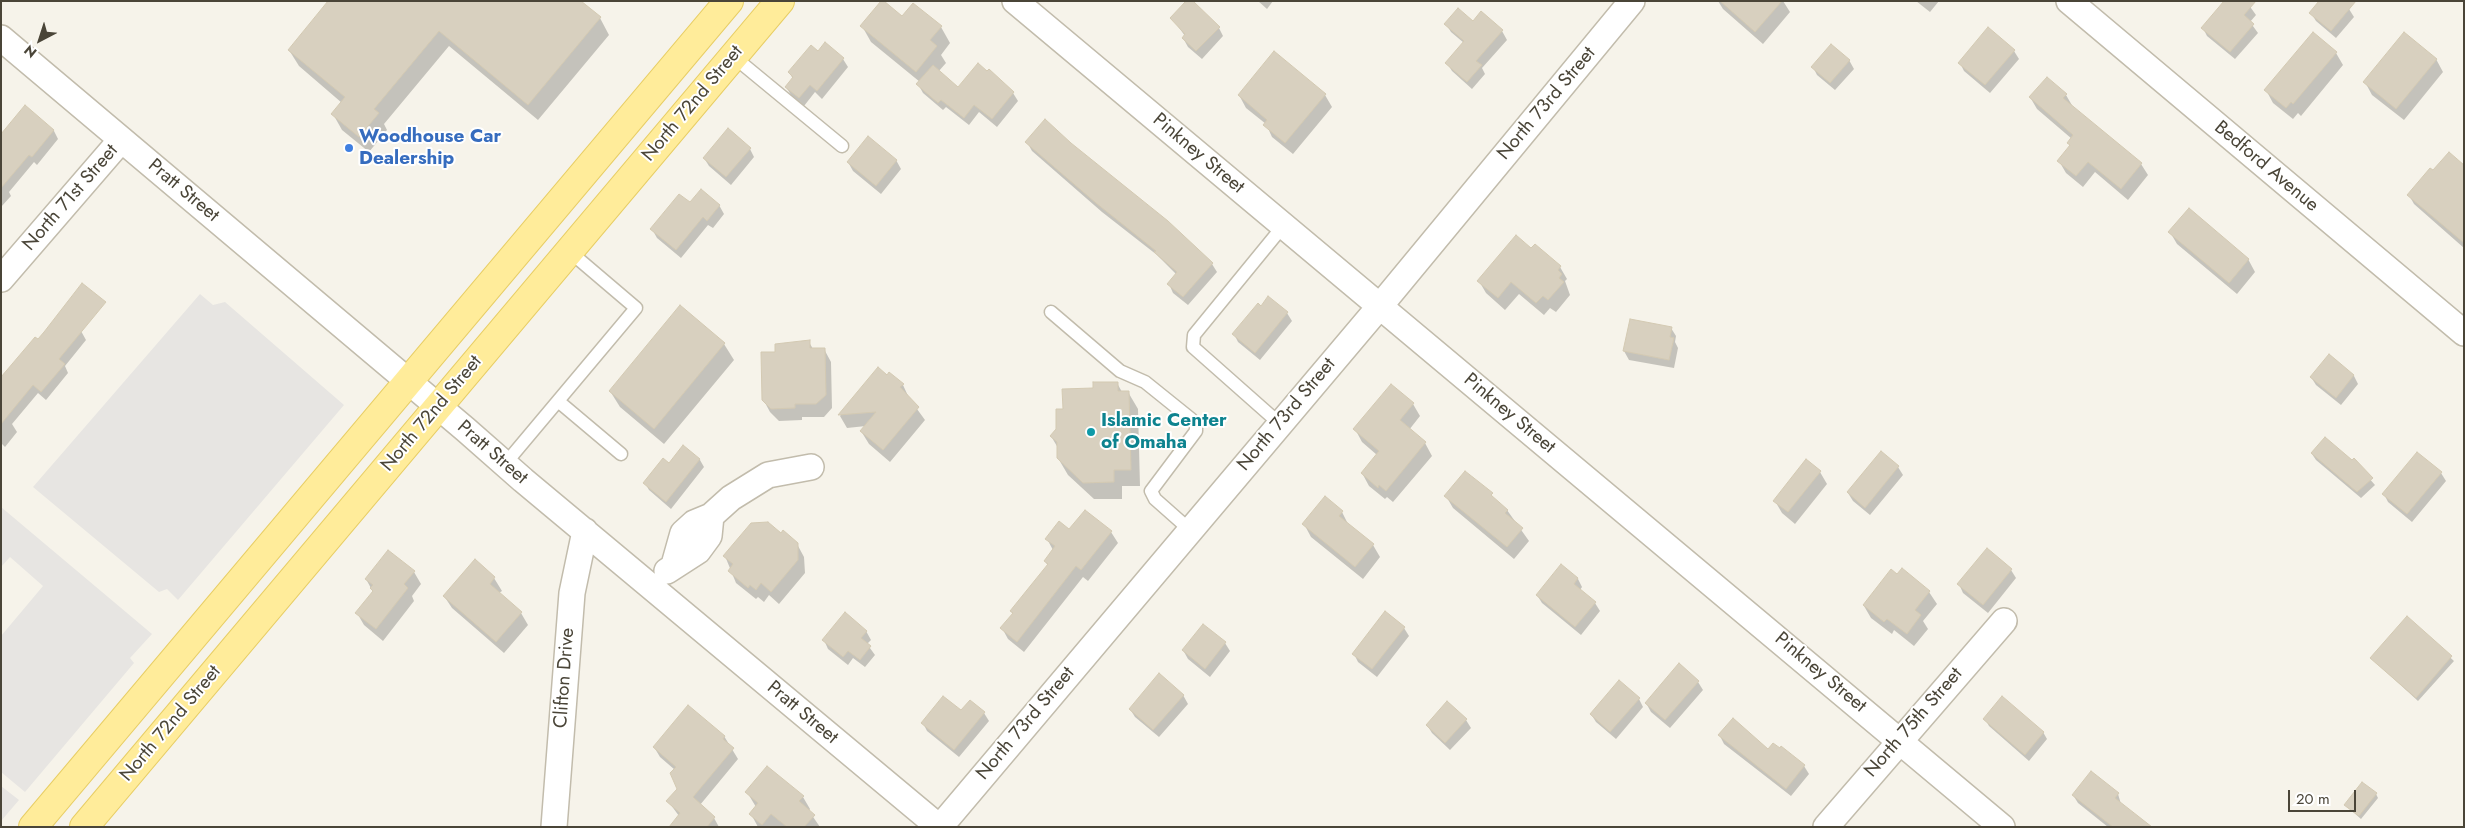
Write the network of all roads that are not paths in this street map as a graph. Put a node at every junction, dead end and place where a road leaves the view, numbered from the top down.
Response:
1 (729, 1) edge
2 (780, 1) edge
3 (1015, 1) edge
4 (1632, 1) edge
5 (2069, 1) edge
6 (1, 38) edge
7 (734, 57) junction
8 (121, 140) junction
9 (842, 146) dead end
10 (1284, 226) junction
11 (569, 251) junction
12 (1, 279) edge
13 (1380, 306) junction
14 (1051, 312) dead end
15 (2464, 333) edge
16 (410, 382) junction
17 (558, 401) junction
18 (438, 406) junction
19 (1280, 424) junction
20 (621, 454) dead end
21 (505, 464) junction
22 (811, 467) dead end
23 (1190, 530) junction
24 (586, 531) junction
25 (651, 586) junction
26 (2004, 621) dead end
27 (1899, 740) junction
28 (33, 827) edge
29 (84, 827) edge
30 (554, 827) edge
31 (939, 827) edge
32 (1826, 827) edge
33 (2002, 827) edge

1 - 16 main road, North 72nd Street
2 - 7 main road, North 72nd Street
3 - 10 street, Pinkney Street
4 - 13 street, North 73rd Street
5 - 15 street, Bedford Avenue
6 - 8 street, Pratt Street
7 - 9 lane
7 - 11 main road, North 72nd Street
8 - 12 street, North 71st Street
8 - 16 street, Pratt Street
10 - 13 street, Pinkney Street
10 - 19 lane
11 - 17 lane
11 - 18 main road, North 72nd Street
13 - 19 street, North 73rd Street
13 - 27 street, Pinkney Street
14 - 23 lane
16 - 18 street, Pratt Street
16 - 28 main road, North 72nd Street
17 - 20 lane
17 - 21 lane
18 - 21 street, Pratt Street
18 - 29 main road, North 72nd Street
19 - 23 street, North 73rd Street
21 - 24 street, Pratt Street
22 - 25 street
23 - 31 street, North 73rd Street
24 - 25 street, Pratt Street
24 - 30 street, Clifton Drive
25 - 31 street, Pratt Street
26 - 27 street, North 75th Street
27 - 32 street, North 75th Street
27 - 33 street, Pinkney Street

